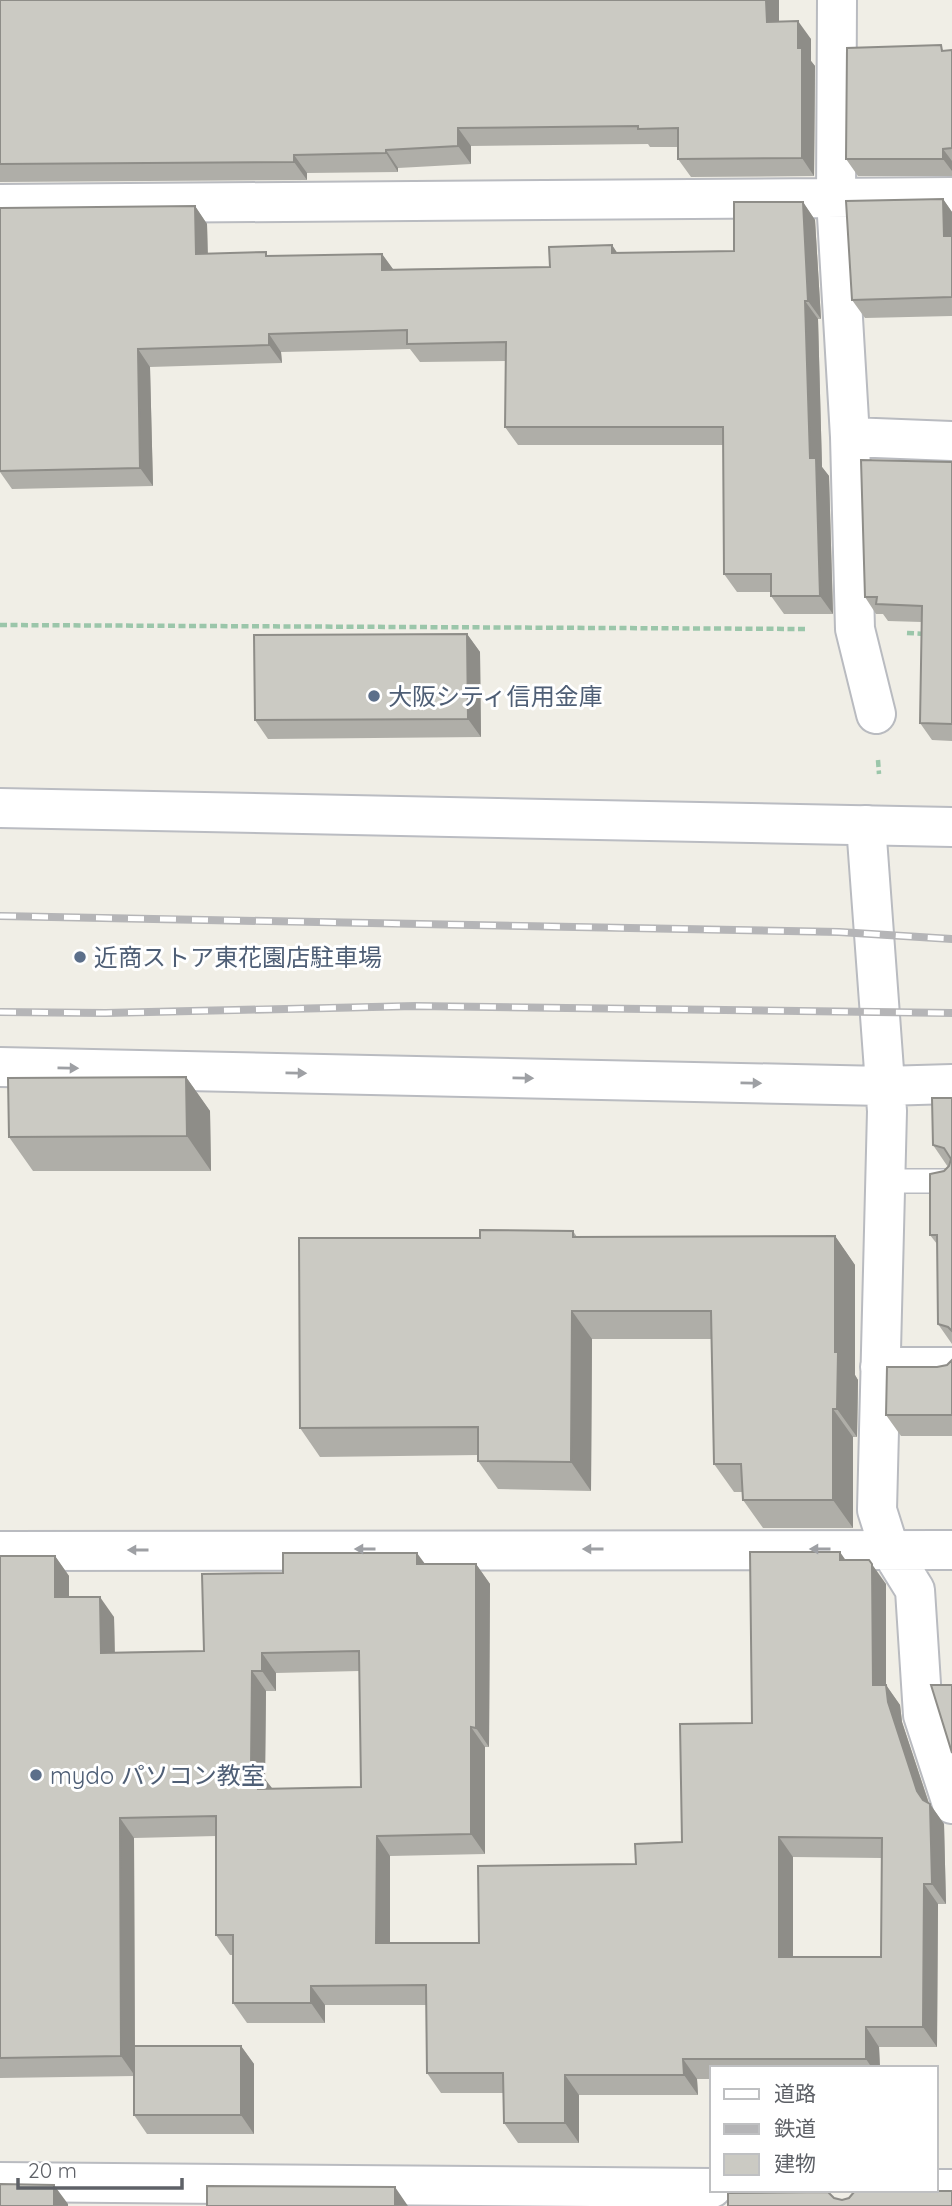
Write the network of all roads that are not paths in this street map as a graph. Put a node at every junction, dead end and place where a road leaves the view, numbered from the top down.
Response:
1 (837, 0) edge
2 (952, 197) edge
3 (836, 199) junction
4 (0, 204) edge
5 (850, 437) junction
6 (952, 441) edge
7 (876, 714) dead end
8 (0, 808) edge
9 (866, 825) junction
10 (952, 827) edge
11 (0, 1067) edge
12 (952, 1084) edge
13 (884, 1086) junction
14 (885, 1181) junction
15 (952, 1181) edge
16 (880, 1367) junction
17 (952, 1367) edge
18 (889, 1548) junction
19 (952, 1550) edge
20 (0, 1551) edge
21 (952, 1804) edge
22 (0, 2182) edge
23 (710, 2188) edge

1 - 3 street
2 - 3 street
3 - 4 street
3 - 5 street
5 - 6 street
5 - 7 street
8 - 9 street
9 - 10 street
9 - 13 street
11 -> 13 street
12 - 13 street
13 - 14 street
14 - 15 lane
14 - 16 street
16 - 17 street
16 - 18 street
18 - 19 street
18 -> 20 street
18 - 21 street
22 - 23 street

